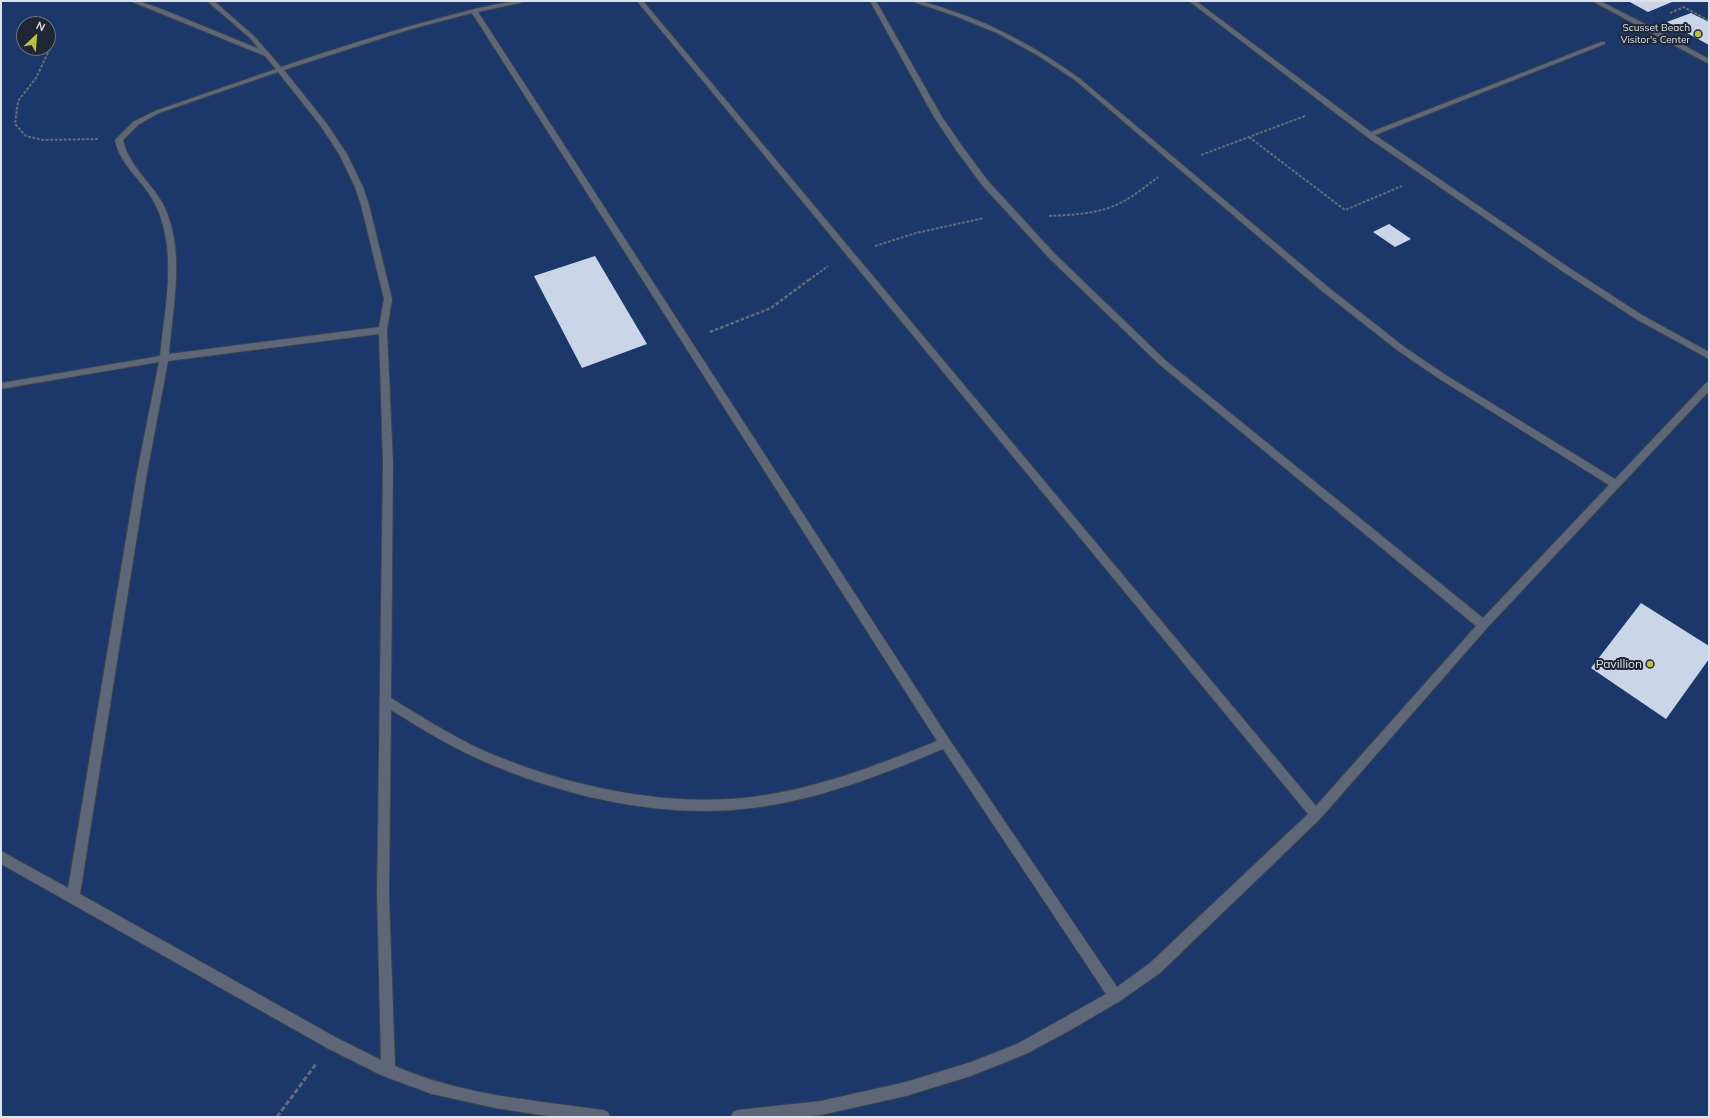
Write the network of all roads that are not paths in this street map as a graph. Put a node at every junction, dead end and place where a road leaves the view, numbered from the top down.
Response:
1 (133, 1) edge
2 (210, 1) edge
3 (525, 1) edge
4 (640, 1) edge
5 (873, 1) edge
6 (914, 1) edge
7 (1192, 1) edge
8 (1595, 1) edge
9 (474, 11) junction
10 (1603, 43) dead end
11 (269, 56) junction
12 (1709, 62) edge
13 (281, 69) junction
14 (1370, 135) junction
15 (383, 330) junction
16 (1709, 356) edge
17 (164, 358) junction
18 (1, 386) edge
19 (1709, 386) edge
20 (1615, 484) junction
21 (1483, 625) junction
22 (386, 701) junction
23 (945, 743) junction
24 (1316, 815) junction
25 (1, 857) edge
26 (73, 897) junction
27 (1115, 996) junction
28 (388, 1071) junction
29 (603, 1117) edge
30 (738, 1117) edge

1 - 11 lane
2 - 11 lane
3 - 9 lane
4 - 24 lane
5 - 21 lane
6 - 20 lane
7 - 14 lane
8 - 12 lane
9 - 13 lane
9 - 23 lane
10 - 14 lane
11 - 13 lane
13 - 15 lane
13 - 17 lane
14 - 16 lane
15 - 17 lane
15 - 22 lane
17 - 18 lane
17 - 26 lane
19 - 20 lane
20 - 21 lane
21 - 24 lane
22 - 23 lane
22 - 28 lane
23 - 27 lane
24 - 27 lane
25 - 26 lane
26 - 28 lane
27 - 30 lane
28 - 29 lane

